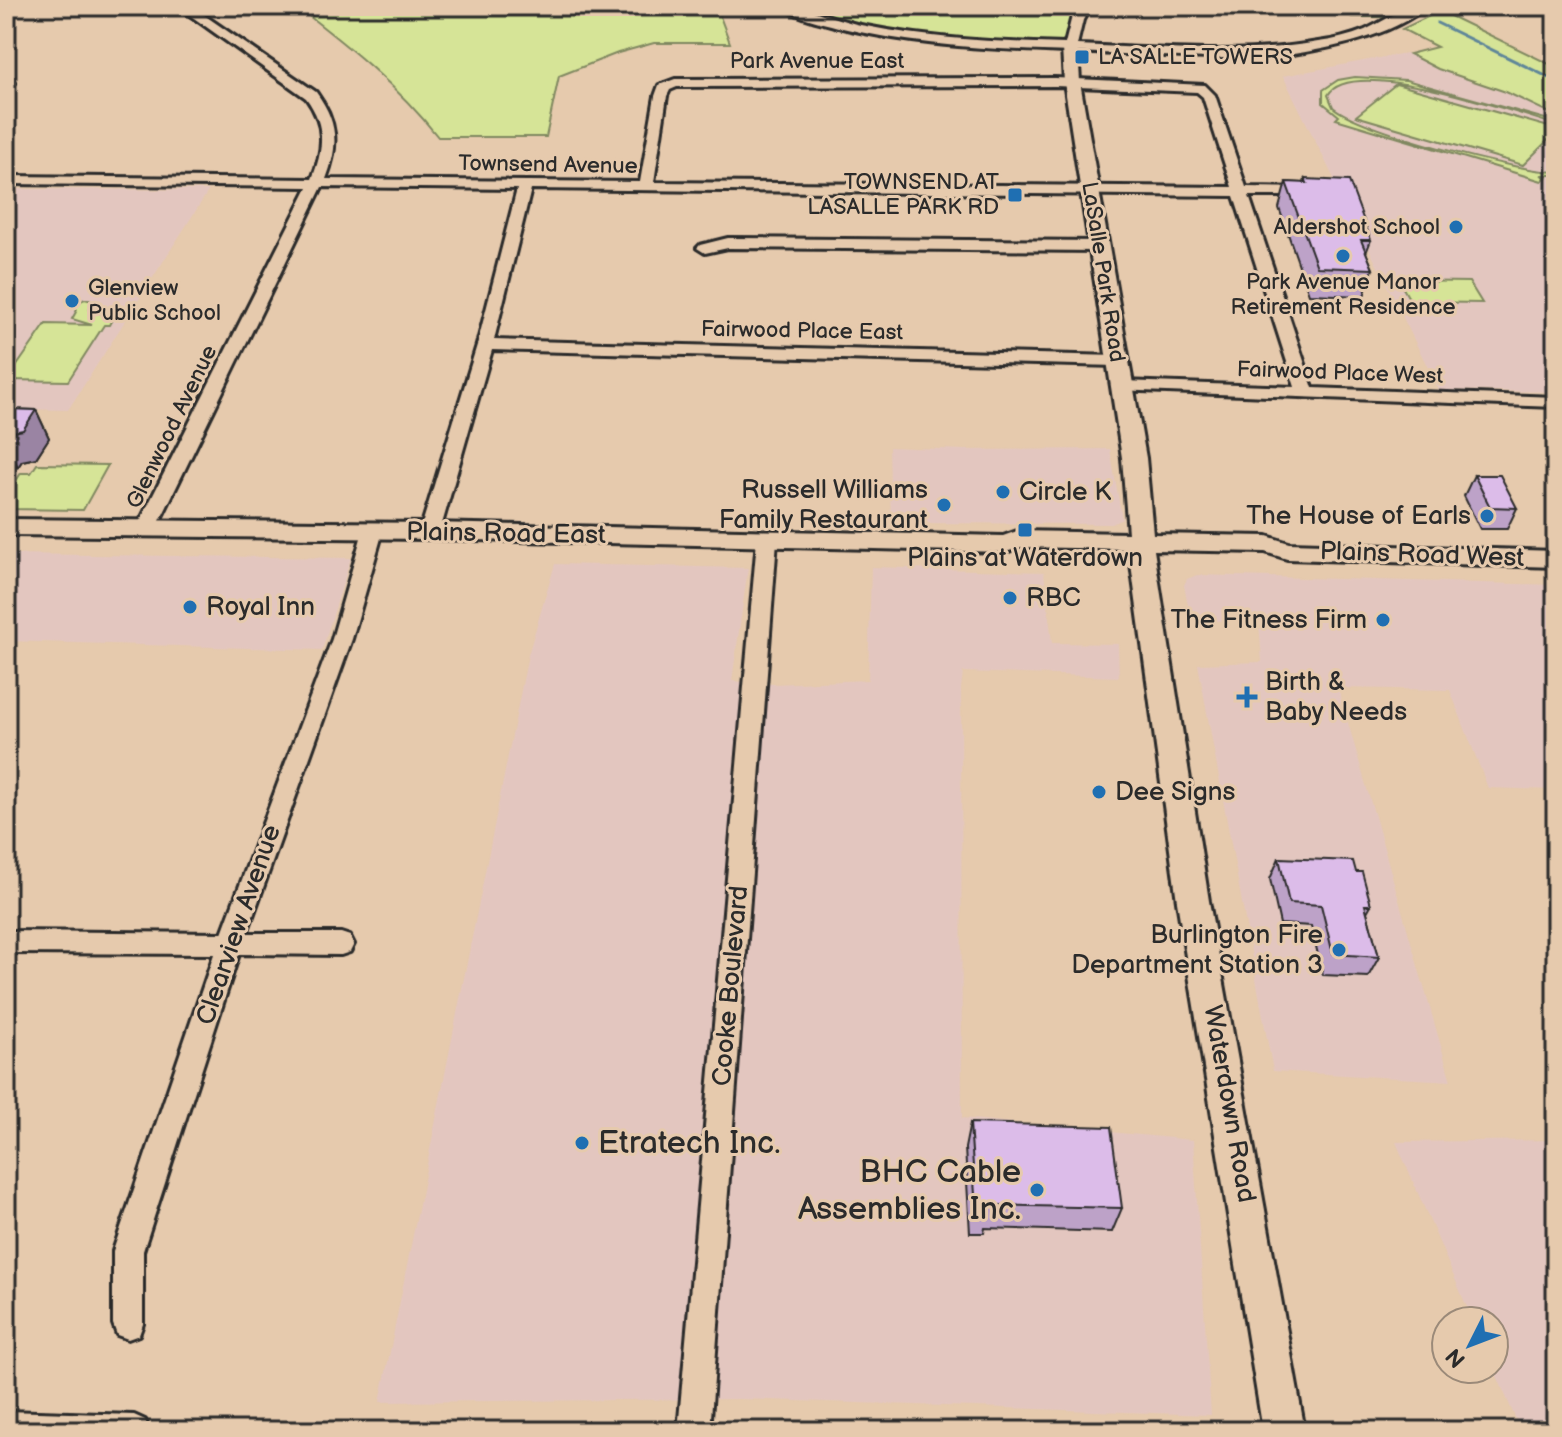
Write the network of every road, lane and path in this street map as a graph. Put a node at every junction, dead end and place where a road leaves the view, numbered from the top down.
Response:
1 (183, 6) edge
2 (787, 6) edge
3 (1085, 6) edge
4 (1422, 6) edge
5 (1070, 48) junction
6 (1072, 82) junction
7 (6, 180) edge
8 (316, 185) junction
9 (525, 186) junction
10 (646, 188) junction
11 (1090, 190) junction
12 (1239, 191) junction
13 (1325, 191) edge
14 (1099, 246) junction
15 (705, 248) dead end
16 (485, 345) junction
17 (1117, 361) junction
18 (1122, 386) junction
19 (1306, 394) junction
20 (1556, 402) edge
21 (6, 527) edge
22 (146, 529) junction
23 (373, 531) junction
24 (430, 531) junction
25 (767, 540) junction
26 (1142, 547) junction
27 (1556, 559) edge
28 (6, 942) edge
29 (230, 944) junction
30 (341, 944) dead end
31 (128, 1324) dead end
32 (6, 1427) edge
33 (134, 1431) edge
34 (694, 1431) edge
35 (1284, 1431) edge

1 - 8 street, Glenwood Avenue
2 - 5 street
3 - 5 street, LaSalle Park Road
4 - 5 street
5 - 6 main road, LaSalle Park Road
6 - 10 street, Park Avenue East
6 - 11 main road, LaSalle Park Road
6 - 12 street, Park Avenue East
7 - 8 street, Townsend Avenue
8 - 9 street, Townsend Avenue
8 - 22 street, Glenwood Avenue
9 - 10 street, Townsend Avenue
9 - 16 street
10 - 11 street, Townsend Avenue
11 - 12 street, Townsend Avenue
11 - 14 main road, LaSalle Park Road
12 - 13 street, Townsend Avenue
12 - 19 street
14 - 15 street
14 - 17 main road, LaSalle Park Road
16 - 17 street, Fairwood Place East
16 - 24 street
17 - 18 main road, LaSalle Park Road
18 - 19 street, Fairwood Place West
18 - 26 main road, LaSalle Park Road
19 - 20 street, Fairwood Place West
21 - 22 main road, Plains Road East
22 - 23 main road, Plains Road East
23 - 24 main road, Plains Road East
23 - 29 street, Clearview Avenue
24 - 25 main road, Plains Road East
25 - 26 main road, Plains Road East
25 - 34 street, Cooke Boulevard
26 - 27 main road, Plains Road West
26 - 35 main road, Waterdown Road
28 - 29 street
29 - 30 street
29 - 31 street, Clearview Avenue
32 - 33 street

